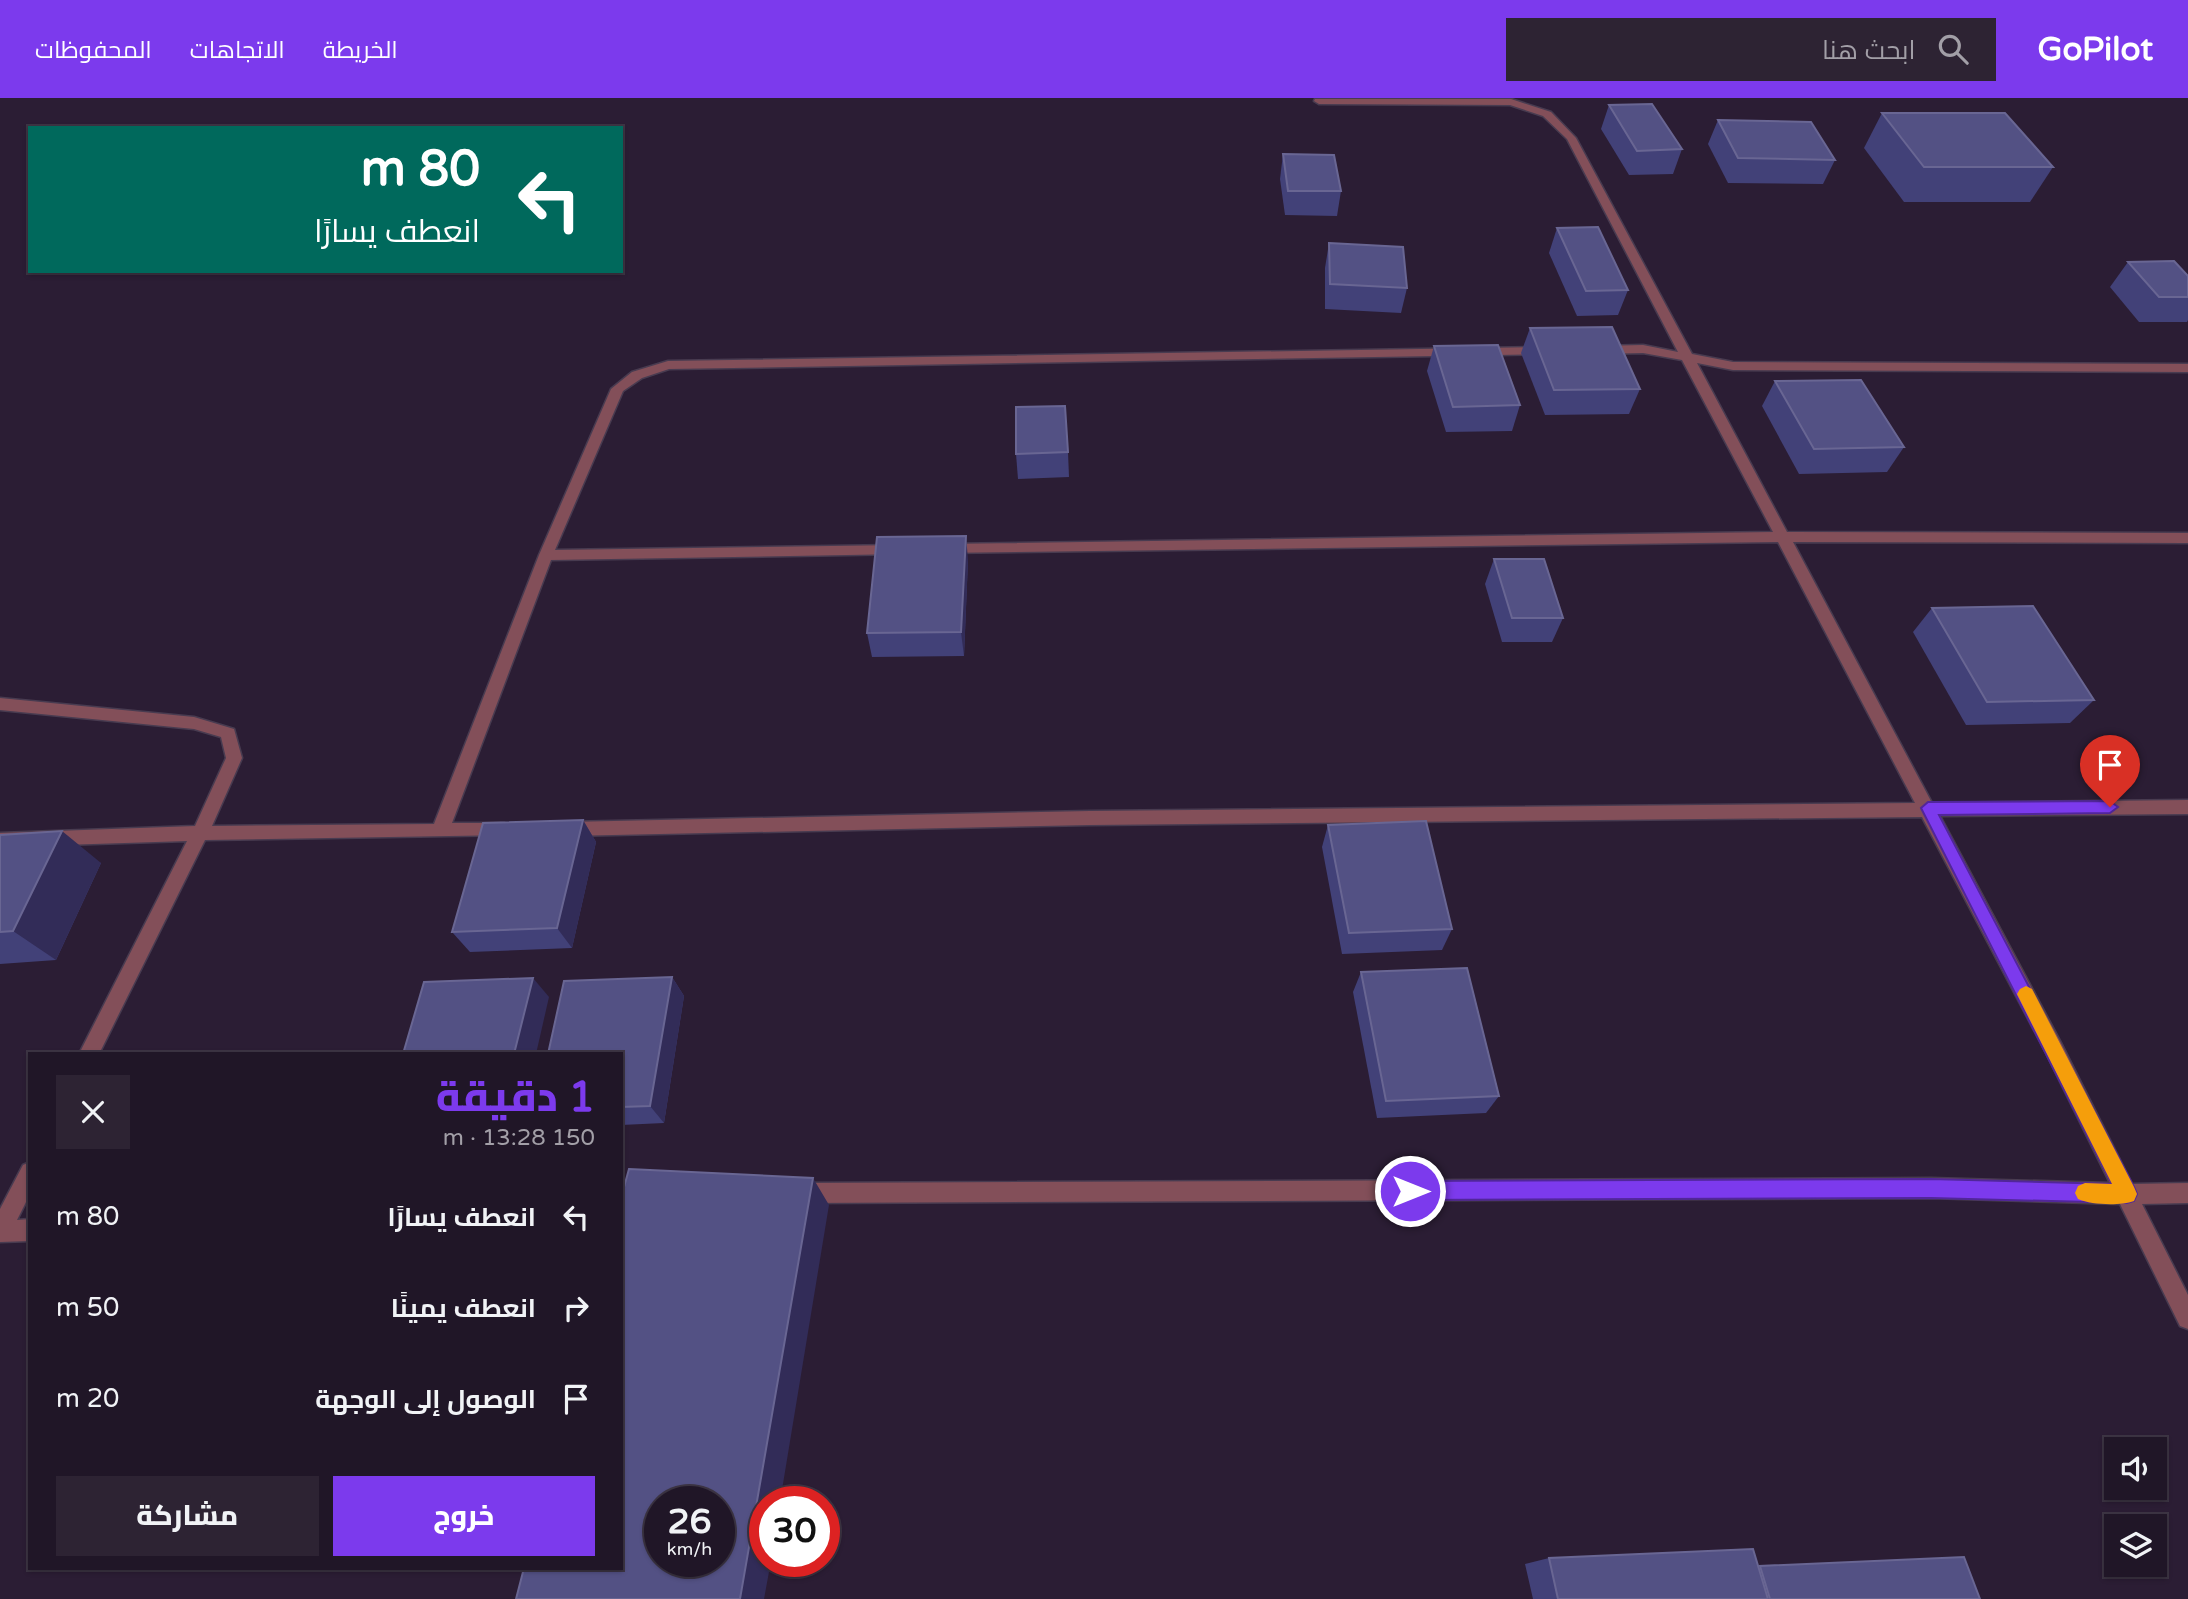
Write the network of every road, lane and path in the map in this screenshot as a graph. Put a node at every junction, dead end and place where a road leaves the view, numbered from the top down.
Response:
1 (1319, 102) dead end
2 (1587, 350) edge
3 (1559, 351) edge
4 (1687, 357) junction
5 (2188, 368) edge
6 (1783, 537) junction
7 (2188, 538) edge
8 (546, 555) junction
9 (0, 704) edge
10 (2188, 807) edge
11 (1928, 808) junction
12 (551, 829) edge
13 (523, 830) edge
14 (440, 831) junction
15 (200, 833) junction
16 (0, 840) edge
17 (90, 1052) edge
18 (28, 1176) edge
19 (2188, 1192) edge
20 (780, 1193) edge
21 (2127, 1194) junction
22 (28, 1230) edge
23 (0, 1231) edge
24 (2188, 1318) edge

1 - 4 street
2 - 4 street
3 - 8 street
4 - 5 street
4 - 6 street
6 - 7 street
6 - 8 street
6 - 11 street
8 - 14 street
9 - 15 street
10 - 11 street
11 - 12 street
11 - 21 street
13 - 14 street
14 - 15 street
15 - 16 street
15 - 17 street
18 - 23 street
19 - 21 street
20 - 21 street
21 - 24 street
22 - 23 street

